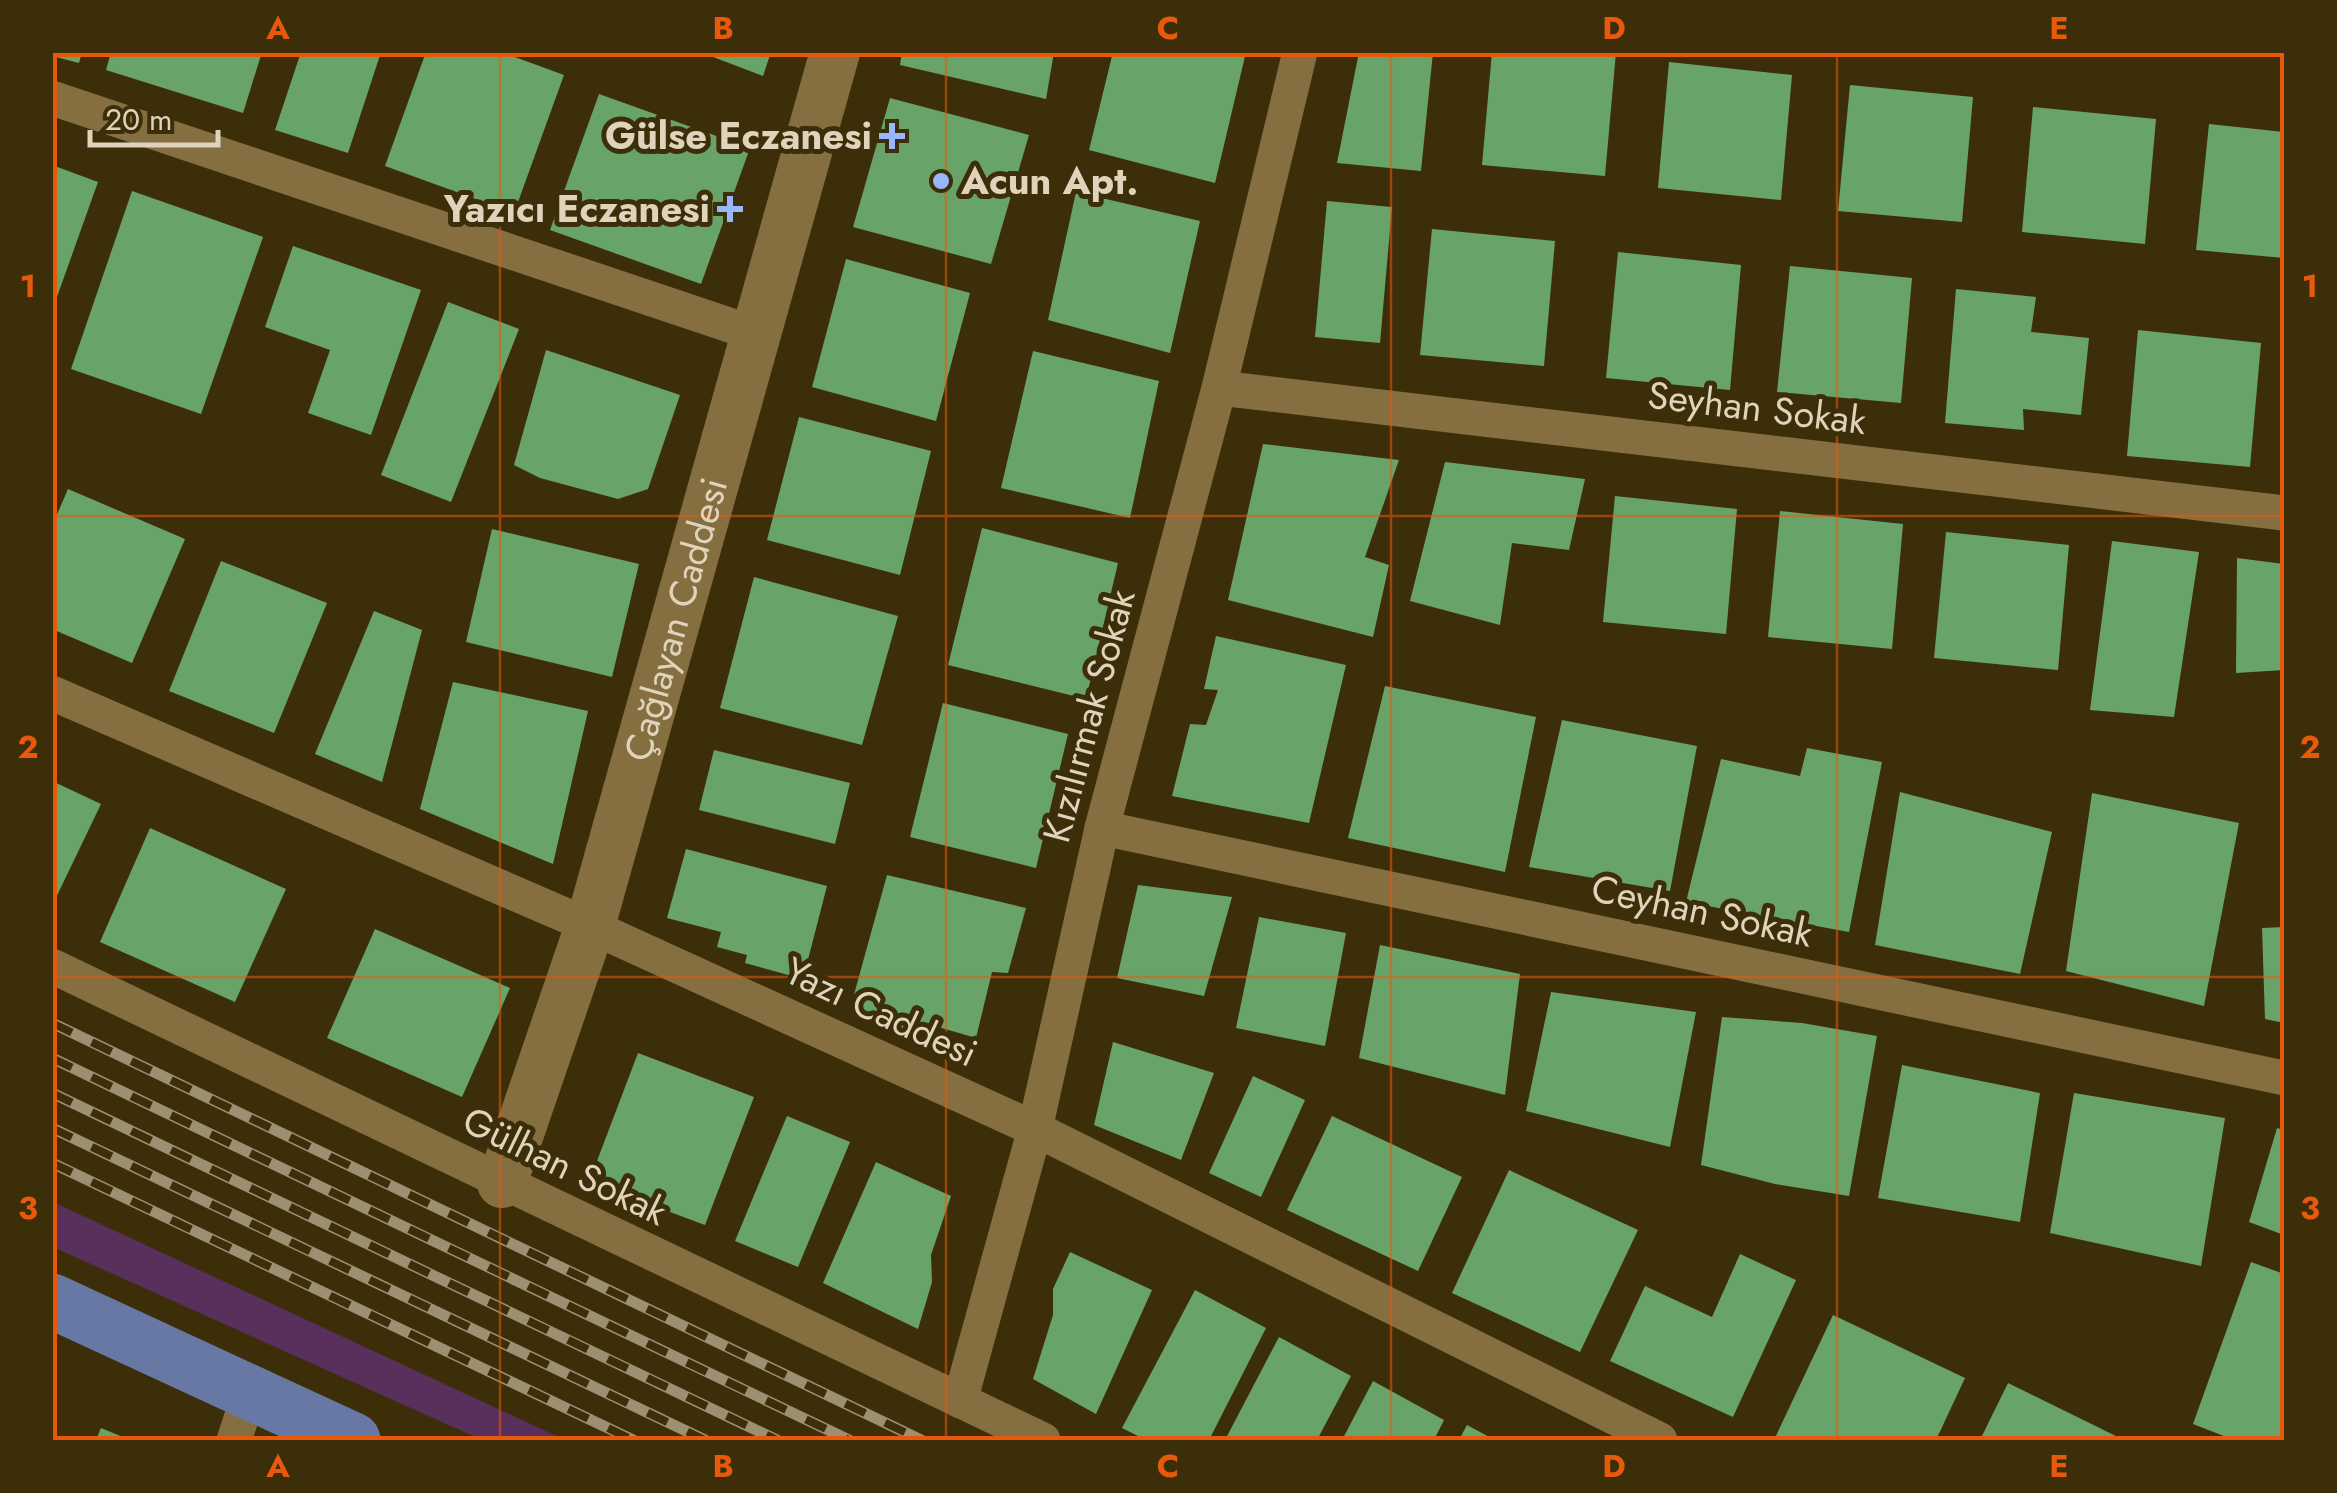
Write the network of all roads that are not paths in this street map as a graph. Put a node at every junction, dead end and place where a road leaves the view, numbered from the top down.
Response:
1 (835, 52) edge
2 (1300, 52) edge
3 (52, 98) edge
4 (756, 334) junction
5 (1219, 388) junction
6 (2284, 513) edge
7 (52, 693) edge
8 (1102, 828) junction
9 (590, 926) junction
10 (52, 966) edge
11 (2284, 1078) edge
12 (1034, 1129) junction
13 (502, 1183) junction
14 (52, 1302) edge
15 (960, 1401) junction
16 (242, 1416) edge
17 (353, 1440) edge
18 (1042, 1440) edge
19 (1660, 1440) edge

1 - 4 street, Çağlayan Caddesi
2 - 5 street, Kızılırmak Sokak
3 - 4 street
4 - 9 street, Çağlayan Caddesi
5 - 6 street, Seyhan Sokak
5 - 8 street, Kızılırmak Sokak
7 - 9 street, Yazı Caddesi
8 - 11 street, Ceyhan Sokak
8 - 12 street, Kızılırmak Sokak
9 - 12 street, Yazı Caddesi
9 - 13 street, Çağlayan Caddesi
10 - 13 street, Gülhan Sokak
12 - 15 street, Kızılırmak Sokak
12 - 19 street, Yazı Caddesi
13 - 15 street, Gülhan Sokak
14 - 16 main road
15 - 18 street, Gülhan Sokak
16 - 17 main road

